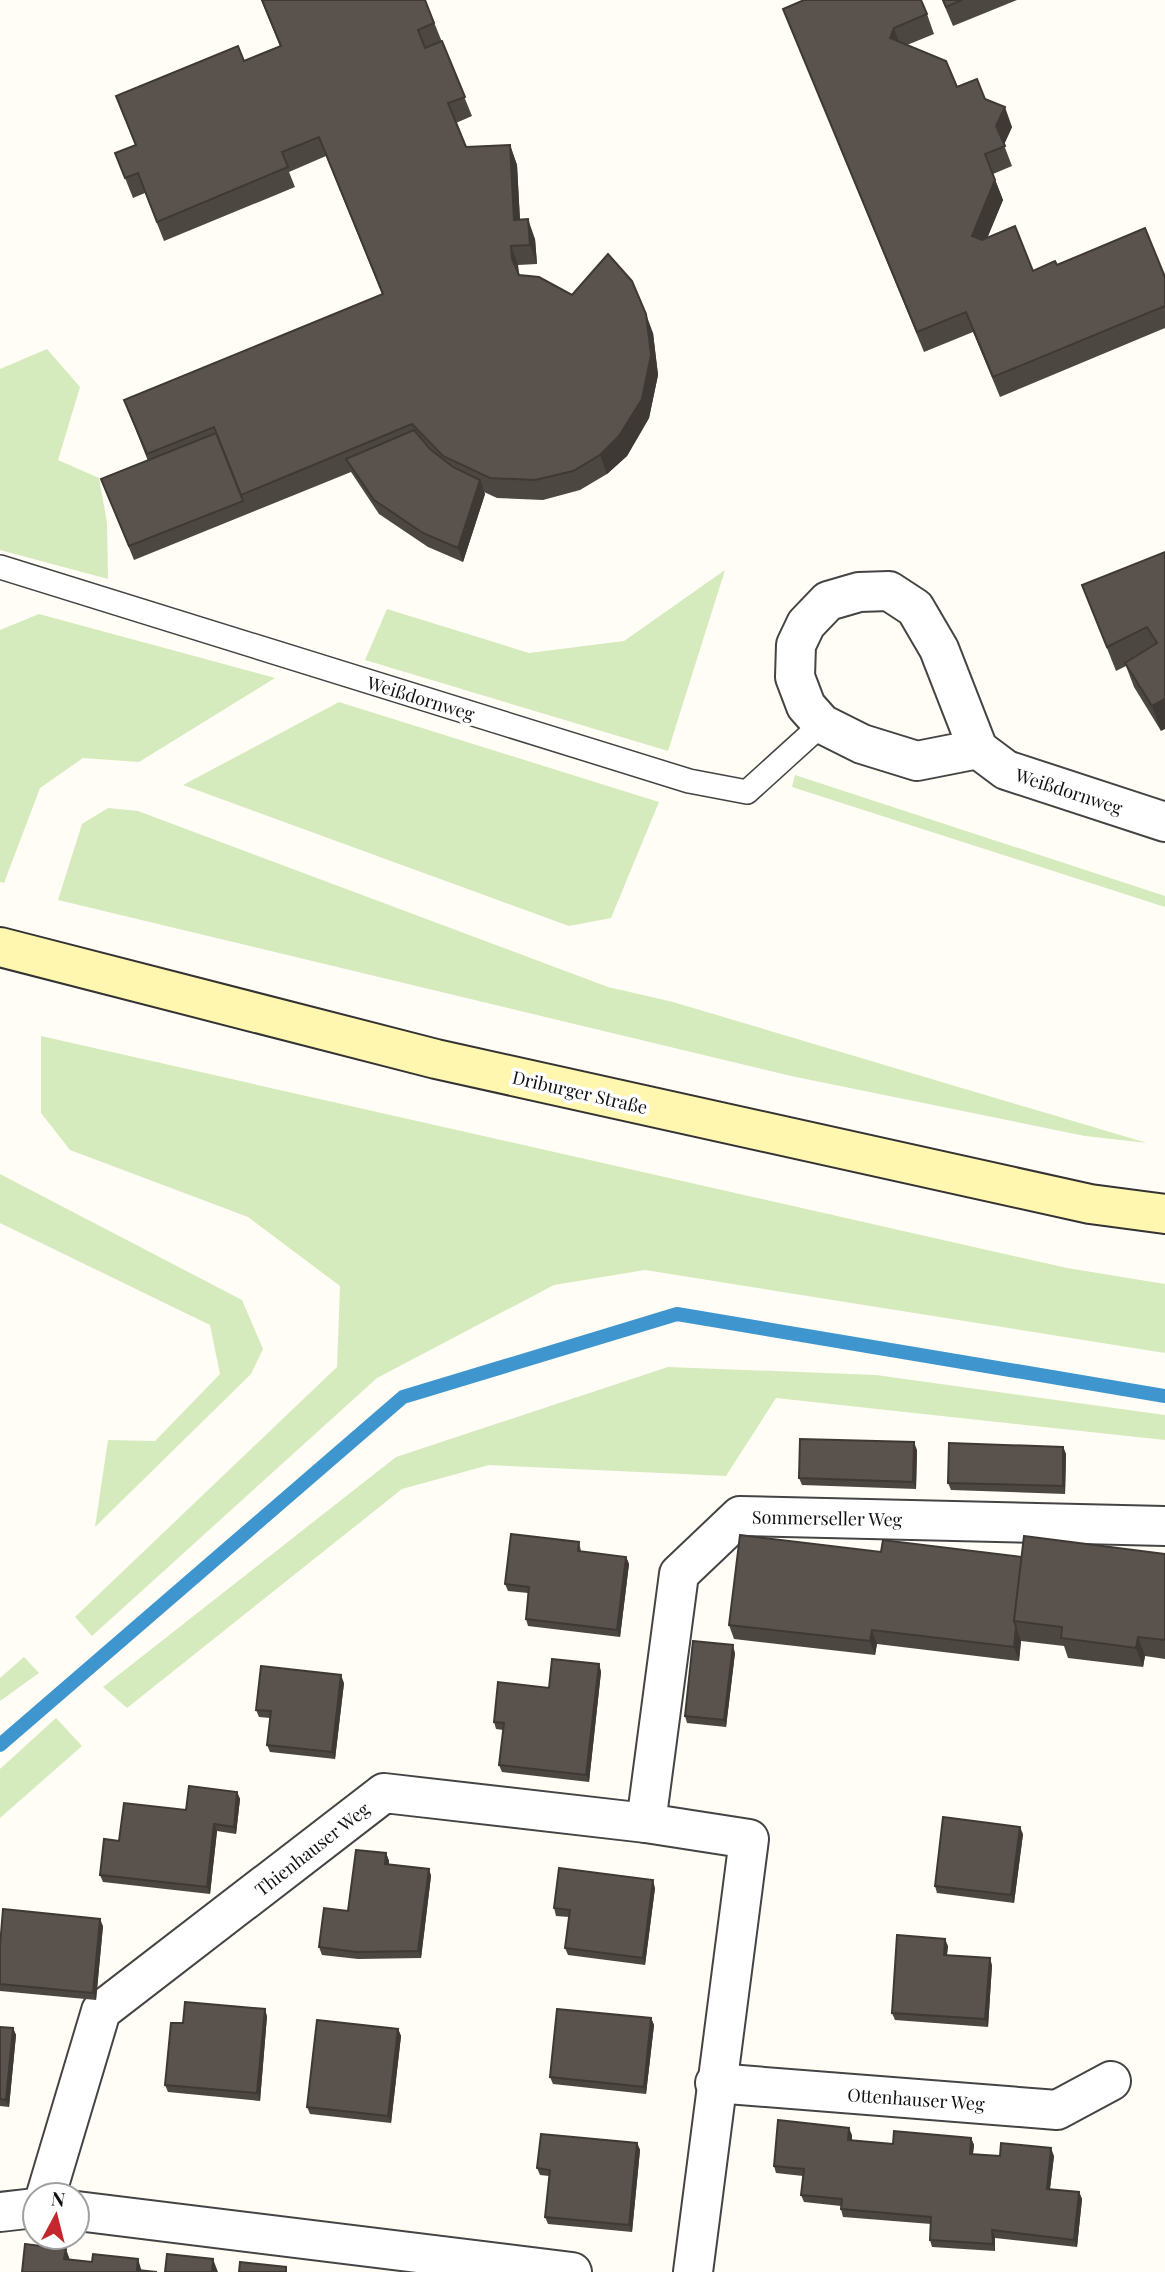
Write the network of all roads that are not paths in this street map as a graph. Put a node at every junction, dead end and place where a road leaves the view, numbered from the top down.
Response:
1 (0, 567) edge
2 (822, 724) junction
3 (978, 749) junction
4 (1165, 822) edge
5 (0, 947) edge
6 (1165, 1214) edge
7 (1165, 1526) edge
8 (646, 1823) junction
9 (1111, 2081) dead end
10 (715, 2083) junction
11 (51, 2181) edge
12 (21, 2210) edge
13 (0, 2212) edge
14 (91, 2213) edge
15 (572, 2272) edge
16 (693, 2272) edge

1 - 2 lane, Weißdornweg
2 - 3 street
2 - 3 street
3 - 4 street, Weißdornweg
5 - 6 main road, Driburger Straße
7 - 8 street, Sommerseller Weg
8 - 10 street, Thienhauser Weg
8 - 11 street, Thienhauser Weg
9 - 10 street, Ottenhauser Weg
10 - 16 street
12 - 13 street
14 - 15 street

